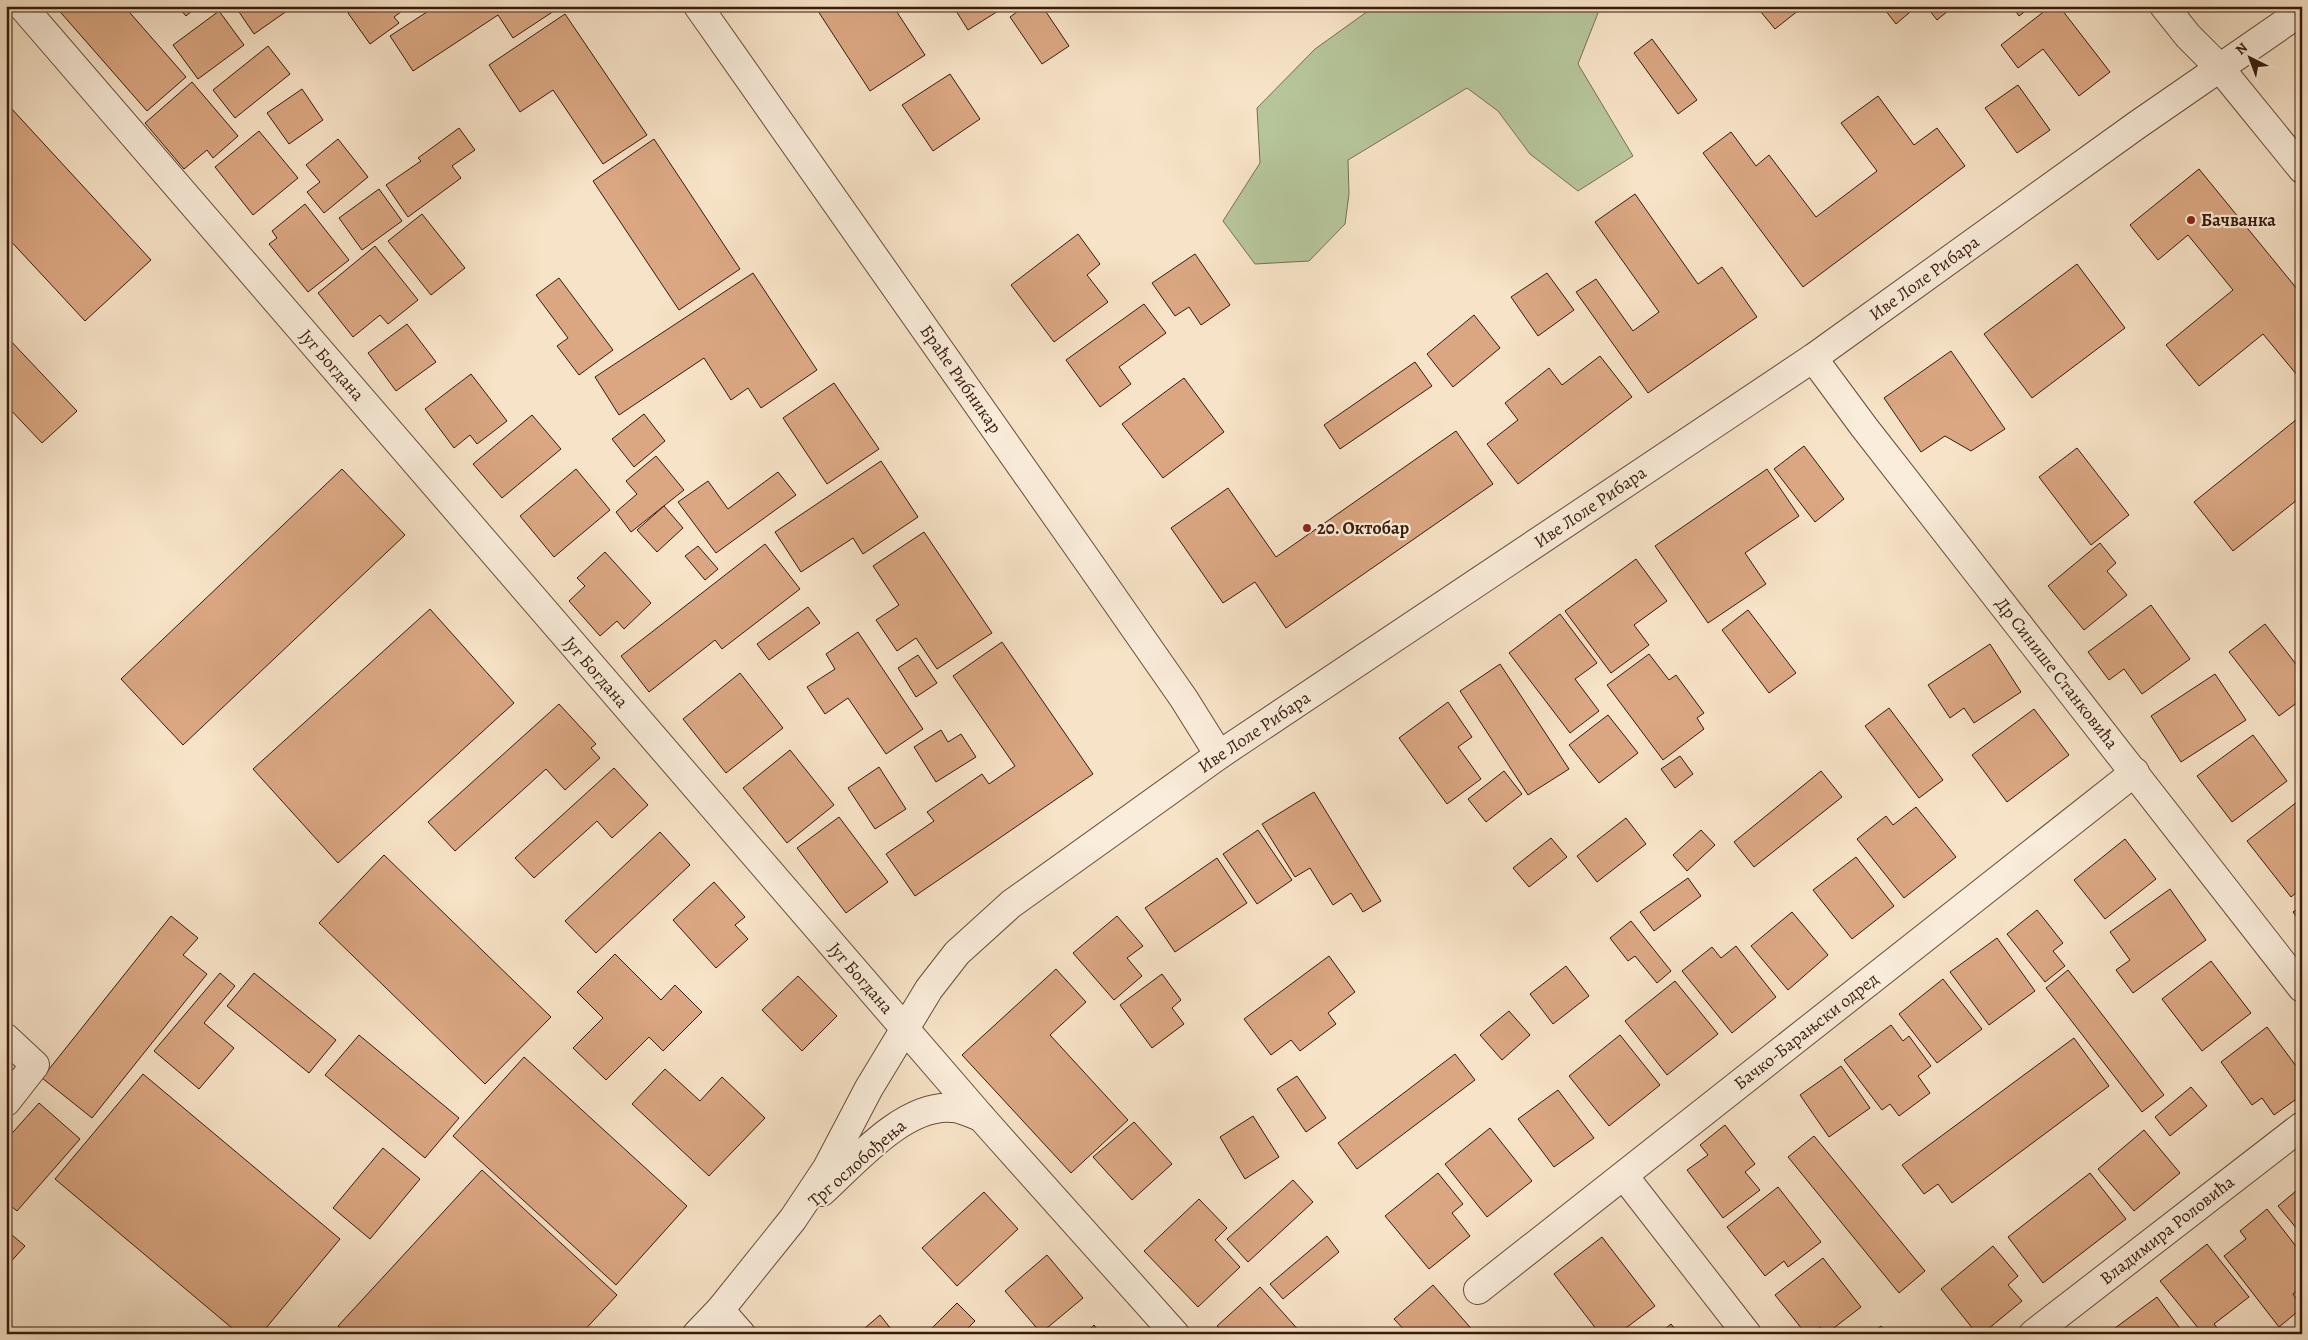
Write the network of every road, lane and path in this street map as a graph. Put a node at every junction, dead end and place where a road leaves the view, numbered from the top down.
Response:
1 (22, 6) edge
2 (698, 6) edge
3 (2164, 6) edge
4 (2302, 11) edge
5 (2219, 67) junction
6 (2302, 169) edge
7 (1813, 358) junction
8 (1219, 754) junction
9 (2135, 772) junction
10 (2302, 988) edge
11 (905, 1029) junction
12 (6, 1038) edge
13 (6, 1102) edge
14 (982, 1117) junction
15 (2302, 1126) edge
16 (1624, 1176) junction
17 (793, 1219) junction
18 (1478, 1290) dead end
19 (720, 1310) junction
20 (698, 1334) edge
21 (741, 1334) edge
22 (1175, 1334) edge
23 (1747, 1334) edge
24 (2033, 1334) edge

1 - 11 street, Југ Богдана
2 - 8 street, Браће Рибникар
3 - 5 street
4 - 5 street, Иве Лоле Рибара
5 - 6 street
5 - 7 street, Иве Лоле Рибара
7 - 8 street, Иве Лоле Рибара
7 - 9 street, Др Синише Станковића
8 - 11 street, Иве Лоле Рибара
9 - 10 street, Др Синише Станковића
9 - 16 street, Бачко-Барањски одред
11 - 14 street, Југ Богдана
11 - 17 street, Трг ослобођења
12 - 13 street
14 - 17 street, Трг ослобођења
14 - 22 street, Југ Богдана
15 - 24 street, Владимира Роловића
16 - 18 street, Бачко-Барањски одред
16 - 23 street
17 - 19 street, Трг ослобођења
19 - 20 street, Трг ослобођења
19 - 21 street

